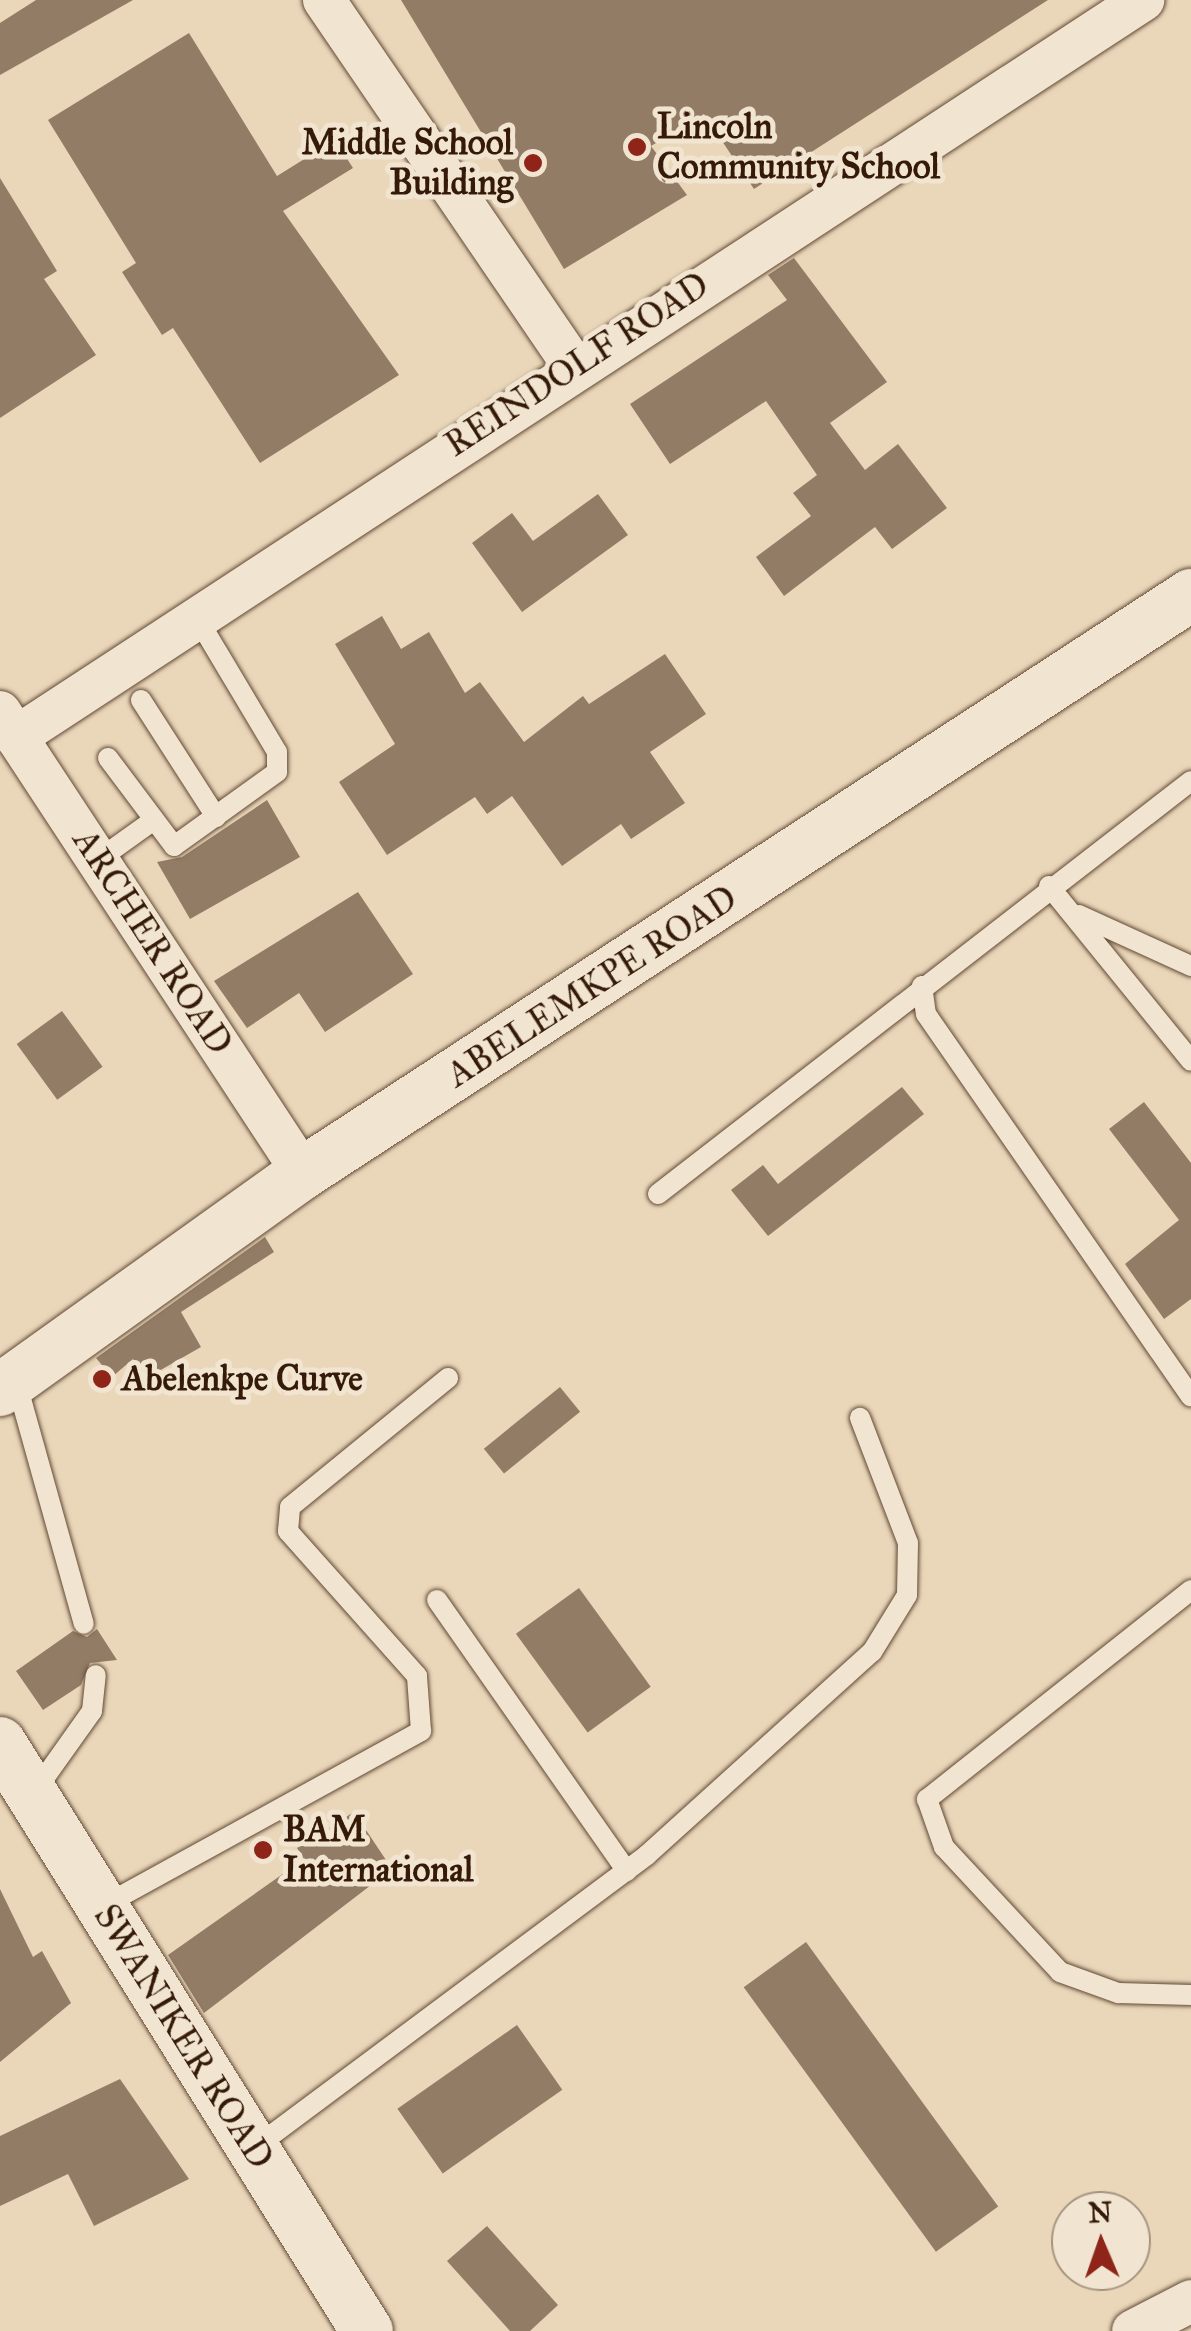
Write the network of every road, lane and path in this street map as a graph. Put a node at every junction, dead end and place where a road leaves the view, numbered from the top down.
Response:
1 (324, 0) edge
2 (1143, 0) edge
3 (573, 366) junction
4 (1191, 595) edge
5 (197, 618) junction
6 (142, 700) dead end
7 (8, 724) edge
8 (108, 758) dead end
9 (1191, 781) edge
10 (216, 817) junction
11 (151, 822) junction
12 (98, 860) junction
13 (1049, 886) junction
14 (1077, 914) junction
15 (1191, 966) edge
16 (922, 986) junction
17 (1191, 1062) edge
18 (303, 1173) junction
19 (658, 1194) dead end
20 (448, 1378) dead end
21 (8, 1384) edge
22 (1191, 1396) edge
23 (860, 1418) dead end
24 (1191, 1590) edge
25 (437, 1600) dead end
26 (84, 1624) dead end
27 (96, 1675) dead end
28 (0, 1742) edge
29 (32, 1794) junction
30 (627, 1871) junction
31 (102, 1907) junction
32 (1191, 1995) edge
33 (252, 2149) junction
34 (1191, 2302) edge
35 (367, 2331) edge
36 (1133, 2331) edge

1 - 3 street
2 - 3 street, REINDOLF ROAD
3 - 5 street, REINDOLF ROAD
4 - 18 street, ABELEMKPE ROAD
5 - 7 street, REINDOLF ROAD
5 - 10 lane
6 - 10 lane
7 - 12 street, ARCHER ROAD
8 - 11 lane
9 - 13 lane
10 - 11 lane
11 - 12 lane
12 - 18 street, ARCHER ROAD
13 - 14 lane
13 - 16 lane
14 - 15 lane
14 - 17 lane
16 - 19 lane
16 - 22 lane
18 - 21 street, ABELEMKPE ROAD
20 - 31 lane
21 - 26 lane
23 - 30 lane
24 - 32 lane
25 - 30 lane
27 - 29 lane
28 - 29 street, SWANIKER ROAD
29 - 31 street, SWANIKER ROAD
30 - 33 lane
31 - 33 street, SWANIKER ROAD
33 - 35 street, SWANIKER ROAD
34 - 36 street

